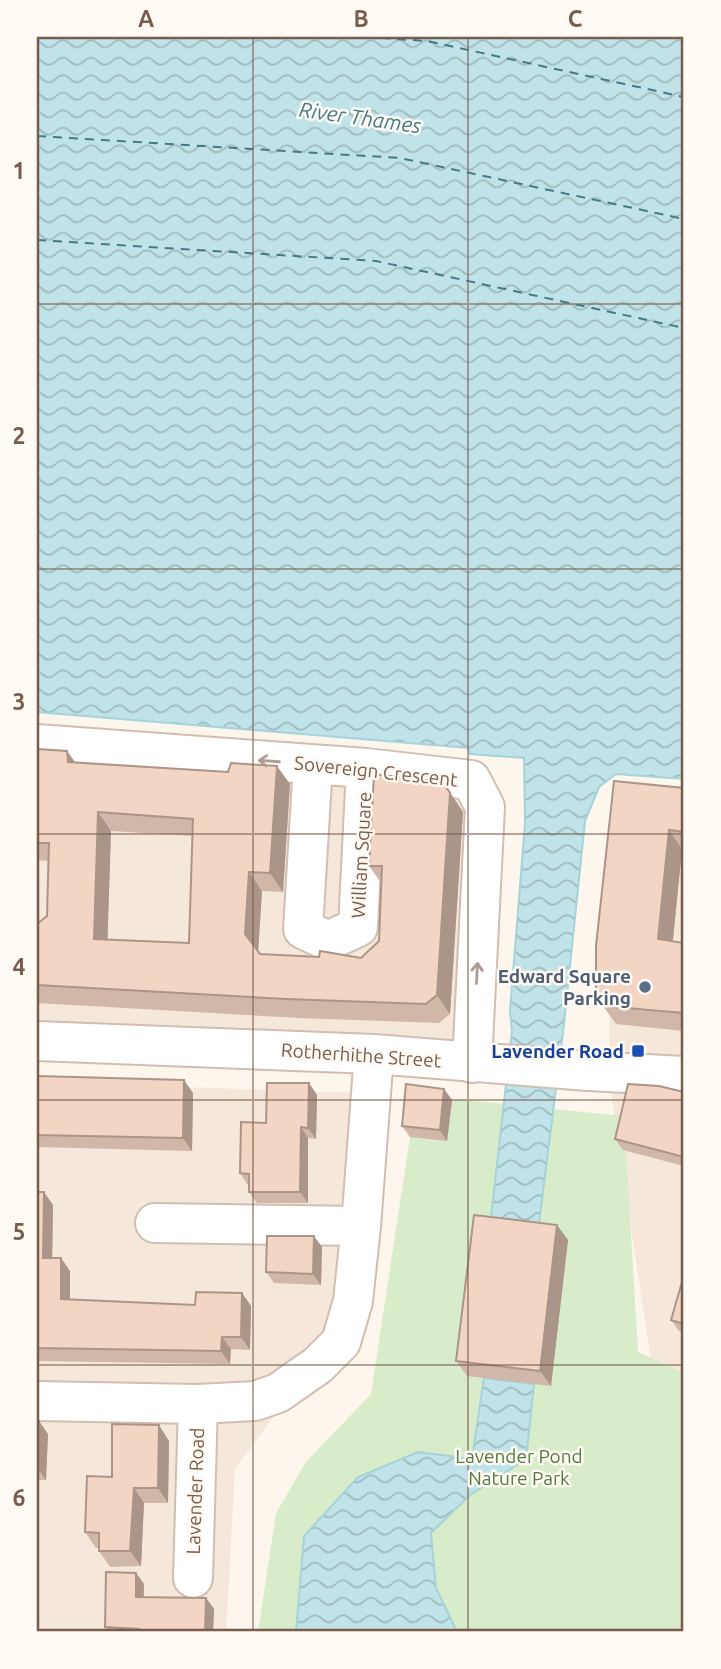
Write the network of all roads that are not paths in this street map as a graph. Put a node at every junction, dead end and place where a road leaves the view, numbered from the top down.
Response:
1 (37, 744) edge
2 (313, 764) junction
3 (366, 768) junction
4 (37, 1041) edge
5 (374, 1054) junction
6 (481, 1063) junction
7 (684, 1076) edge
8 (155, 1223) dead end
9 (362, 1226) junction
10 (37, 1401) edge
11 (198, 1404) junction
12 (192, 1578) dead end

2 -> 1 street, Sovereign Crescent
2 - 3 street, Sovereign Crescent
2 - 3 street, William Square
6 -> 3 street, Sovereign Crescent
4 - 5 street, Rotherhithe Street
5 - 6 street, Rotherhithe Street
5 - 9 street, Lavender Road
6 - 7 street, Rotherhithe Street
8 - 9 street
9 - 11 street, Lavender Road
10 - 11 street, Lavender Road
11 - 12 street, Lavender Road

